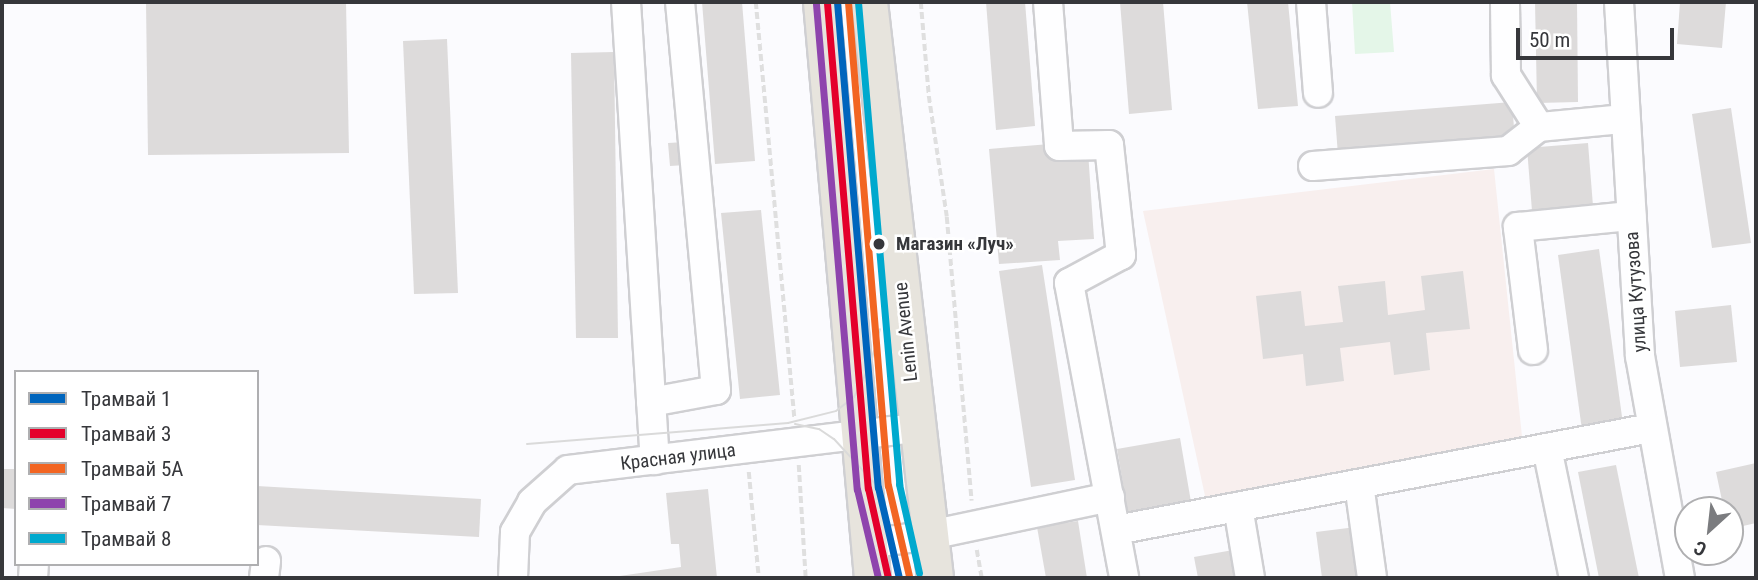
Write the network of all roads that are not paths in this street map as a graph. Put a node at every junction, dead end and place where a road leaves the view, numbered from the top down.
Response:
1 (626, 2) edge
2 (680, 2) edge
3 (821, 2) edge
4 (869, 2) edge
5 (1048, 2) edge
6 (1311, 2) edge
7 (1505, 2) edge
8 (1619, 2) edge
9 (1318, 93) dead end
10 (1624, 119) junction
11 (1539, 127) junction
12 (1312, 166) dead end
13 (1631, 216) junction
14 (1533, 350) dead end
15 (652, 402) junction
16 (916, 428) junction
17 (1651, 428) junction
18 (858, 436) junction
19 (1547, 448) junction
20 (655, 460) junction
21 (1359, 484) junction
22 (1110, 497) junction
23 (1238, 507) junction
24 (1116, 530) junction
25 (930, 535) junction
26 (868, 544) junction
27 (513, 578) edge
28 (872, 578) edge
29 (935, 578) edge
30 (1125, 578) edge
31 (1250, 578) edge
32 (1372, 578) edge
33 (1574, 578) edge
34 (1680, 578) edge

1 - 15 street
2 - 15 street
3 - 18 main road
4 - 16 main road, Lenin Avenue
5 - 22 street
6 - 9 street
7 - 11 street
8 - 10 street, улица Кутузова
10 - 11 street
10 - 13 street, улица Кутузова
11 - 12 street
13 - 14 street
13 - 17 street, улица Кутузова
15 - 20 street
16 - 18 street, Красная улица
16 - 25 main road, Lenin Avenue
17 - 19 street
17 - 34 street, улица Кутузова
18 - 20 street, Красная улица
18 - 26 main road
19 - 21 street
19 - 33 street
20 - 27 street, Красная улица
21 - 23 street
21 - 32 street
22 - 24 street
22 - 25 street
23 - 24 street
23 - 31 street
24 - 30 street
25 - 26 street
25 - 29 main road, Lenin Avenue
26 - 28 main road

